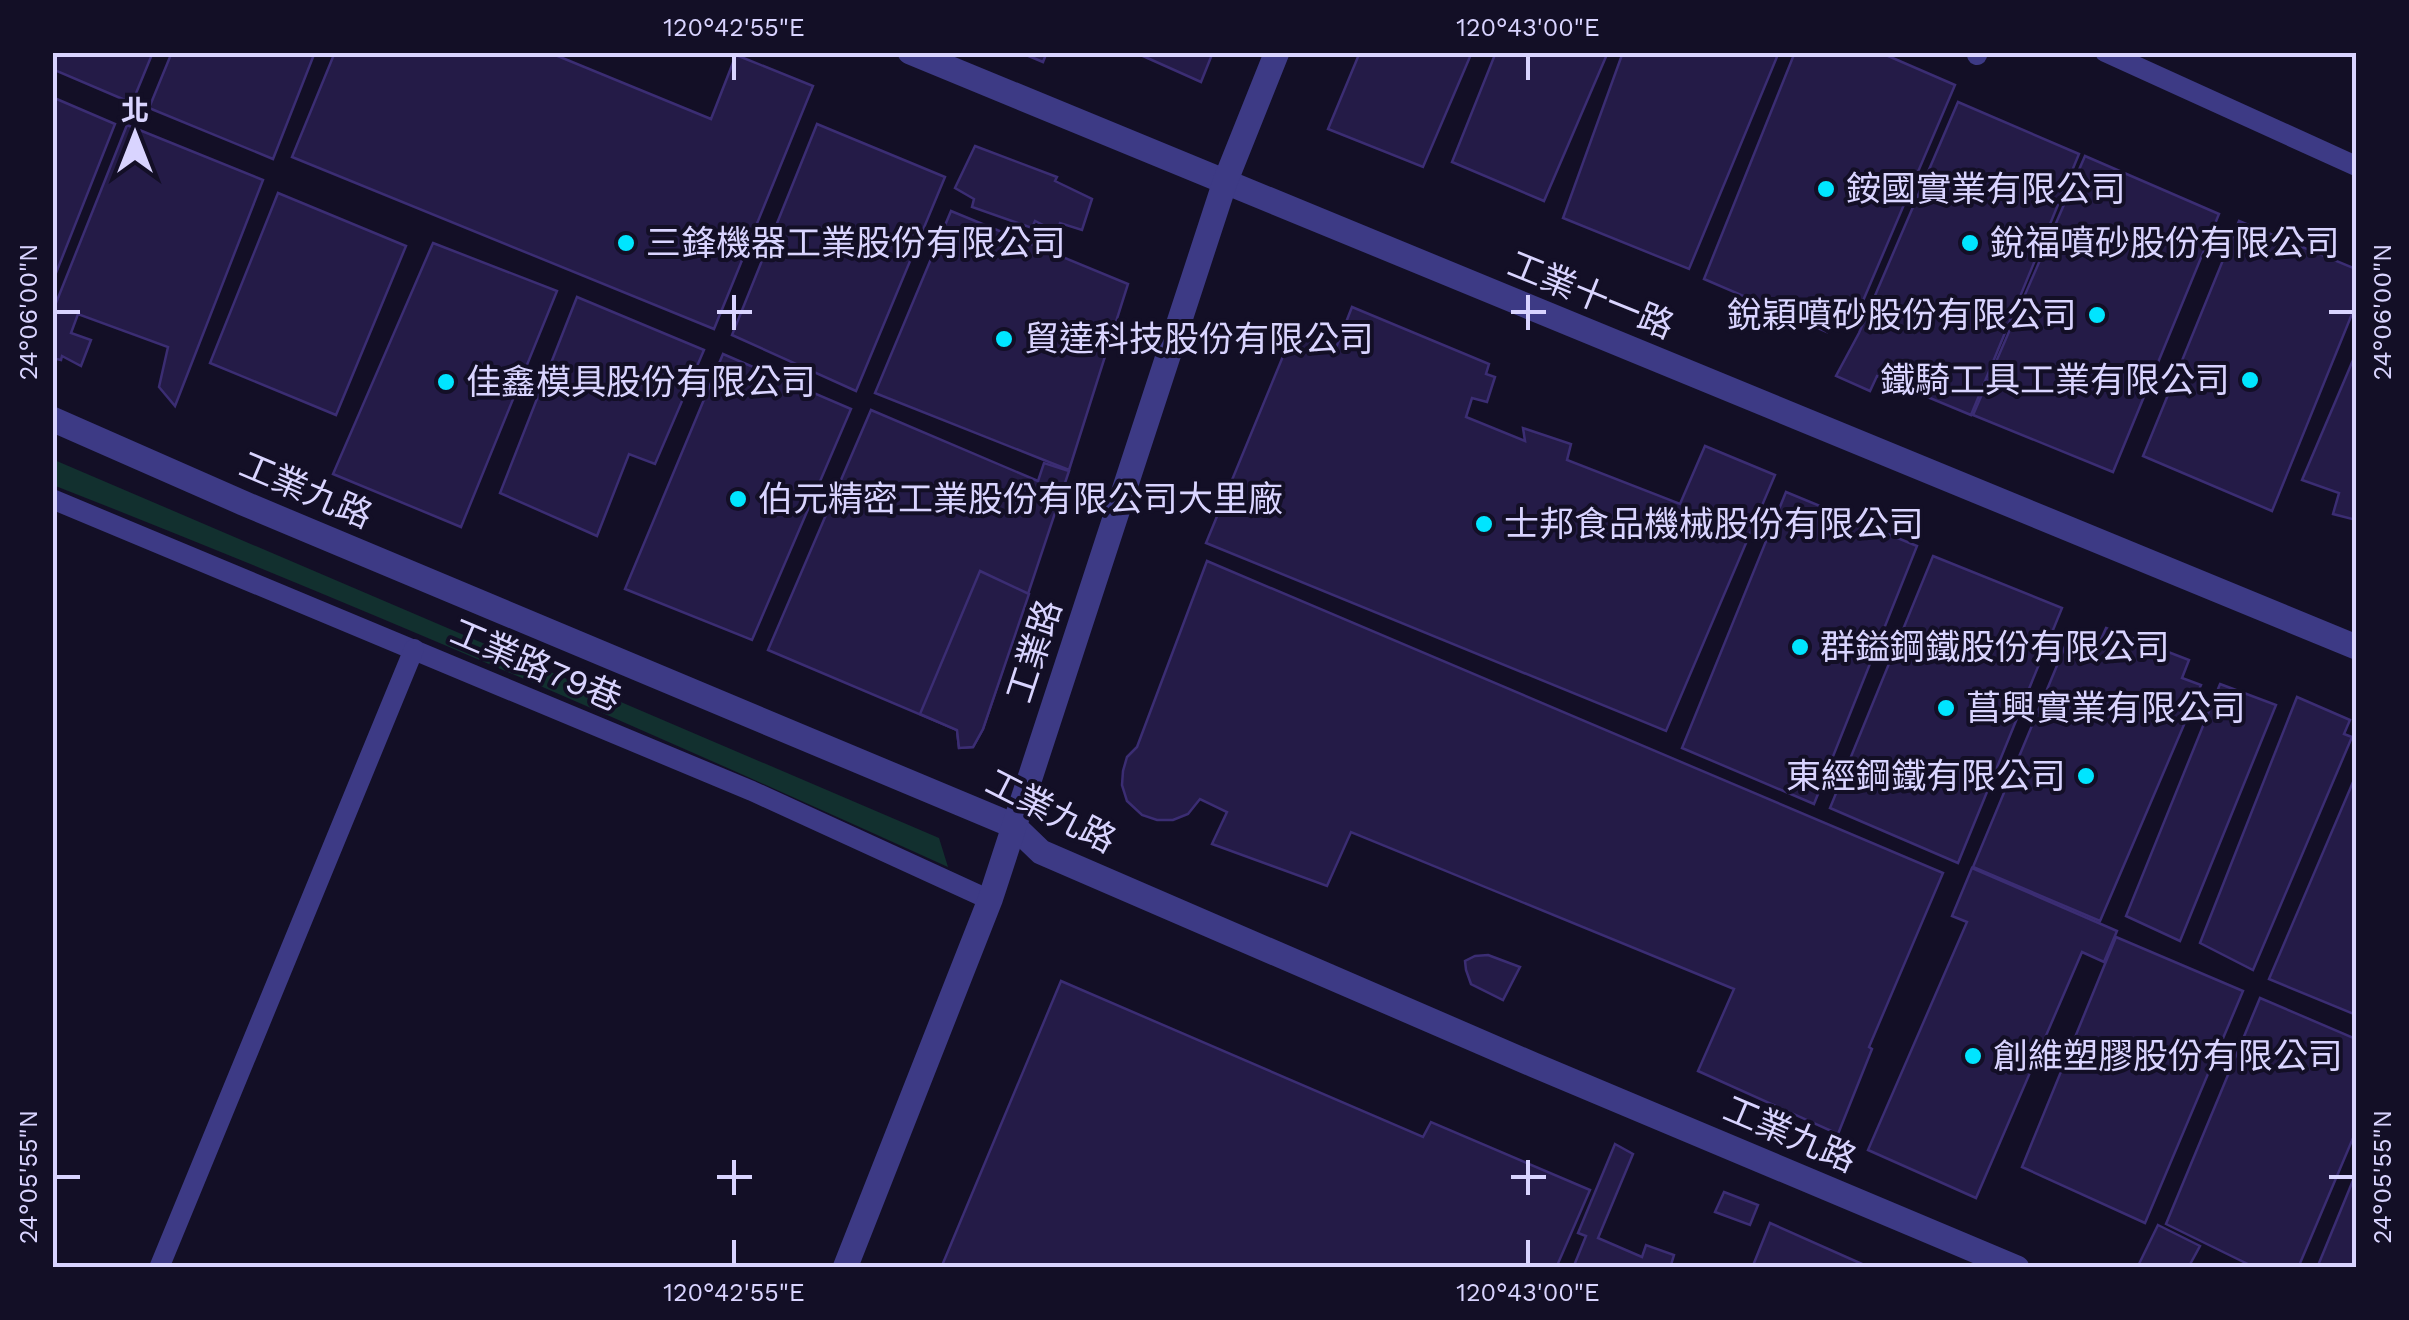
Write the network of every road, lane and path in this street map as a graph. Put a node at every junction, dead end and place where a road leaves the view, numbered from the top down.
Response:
1 (910, 52) edge
2 (1277, 52) edge
3 (2104, 52) edge
4 (2356, 166) edge
5 (1225, 182) junction
6 (52, 419) edge
7 (52, 499) edge
8 (2356, 648) edge
9 (414, 649) junction
10 (1014, 826) junction
11 (990, 900) junction
12 (159, 1268) edge
13 (845, 1268) edge
14 (2017, 1268) edge

1 - 5 street, 工業十一路
2 - 5 street, 工業路
3 - 4 lane
5 - 8 street, 工業十一路
5 - 10 street, 工業路
6 - 10 street, 工業九路
7 - 9 lane, 工業路79巷
9 - 11 lane, 工業路79巷
9 - 12 lane
10 - 11 street, 工業路
10 - 14 street, 工業九路
11 - 13 street, 工業路

